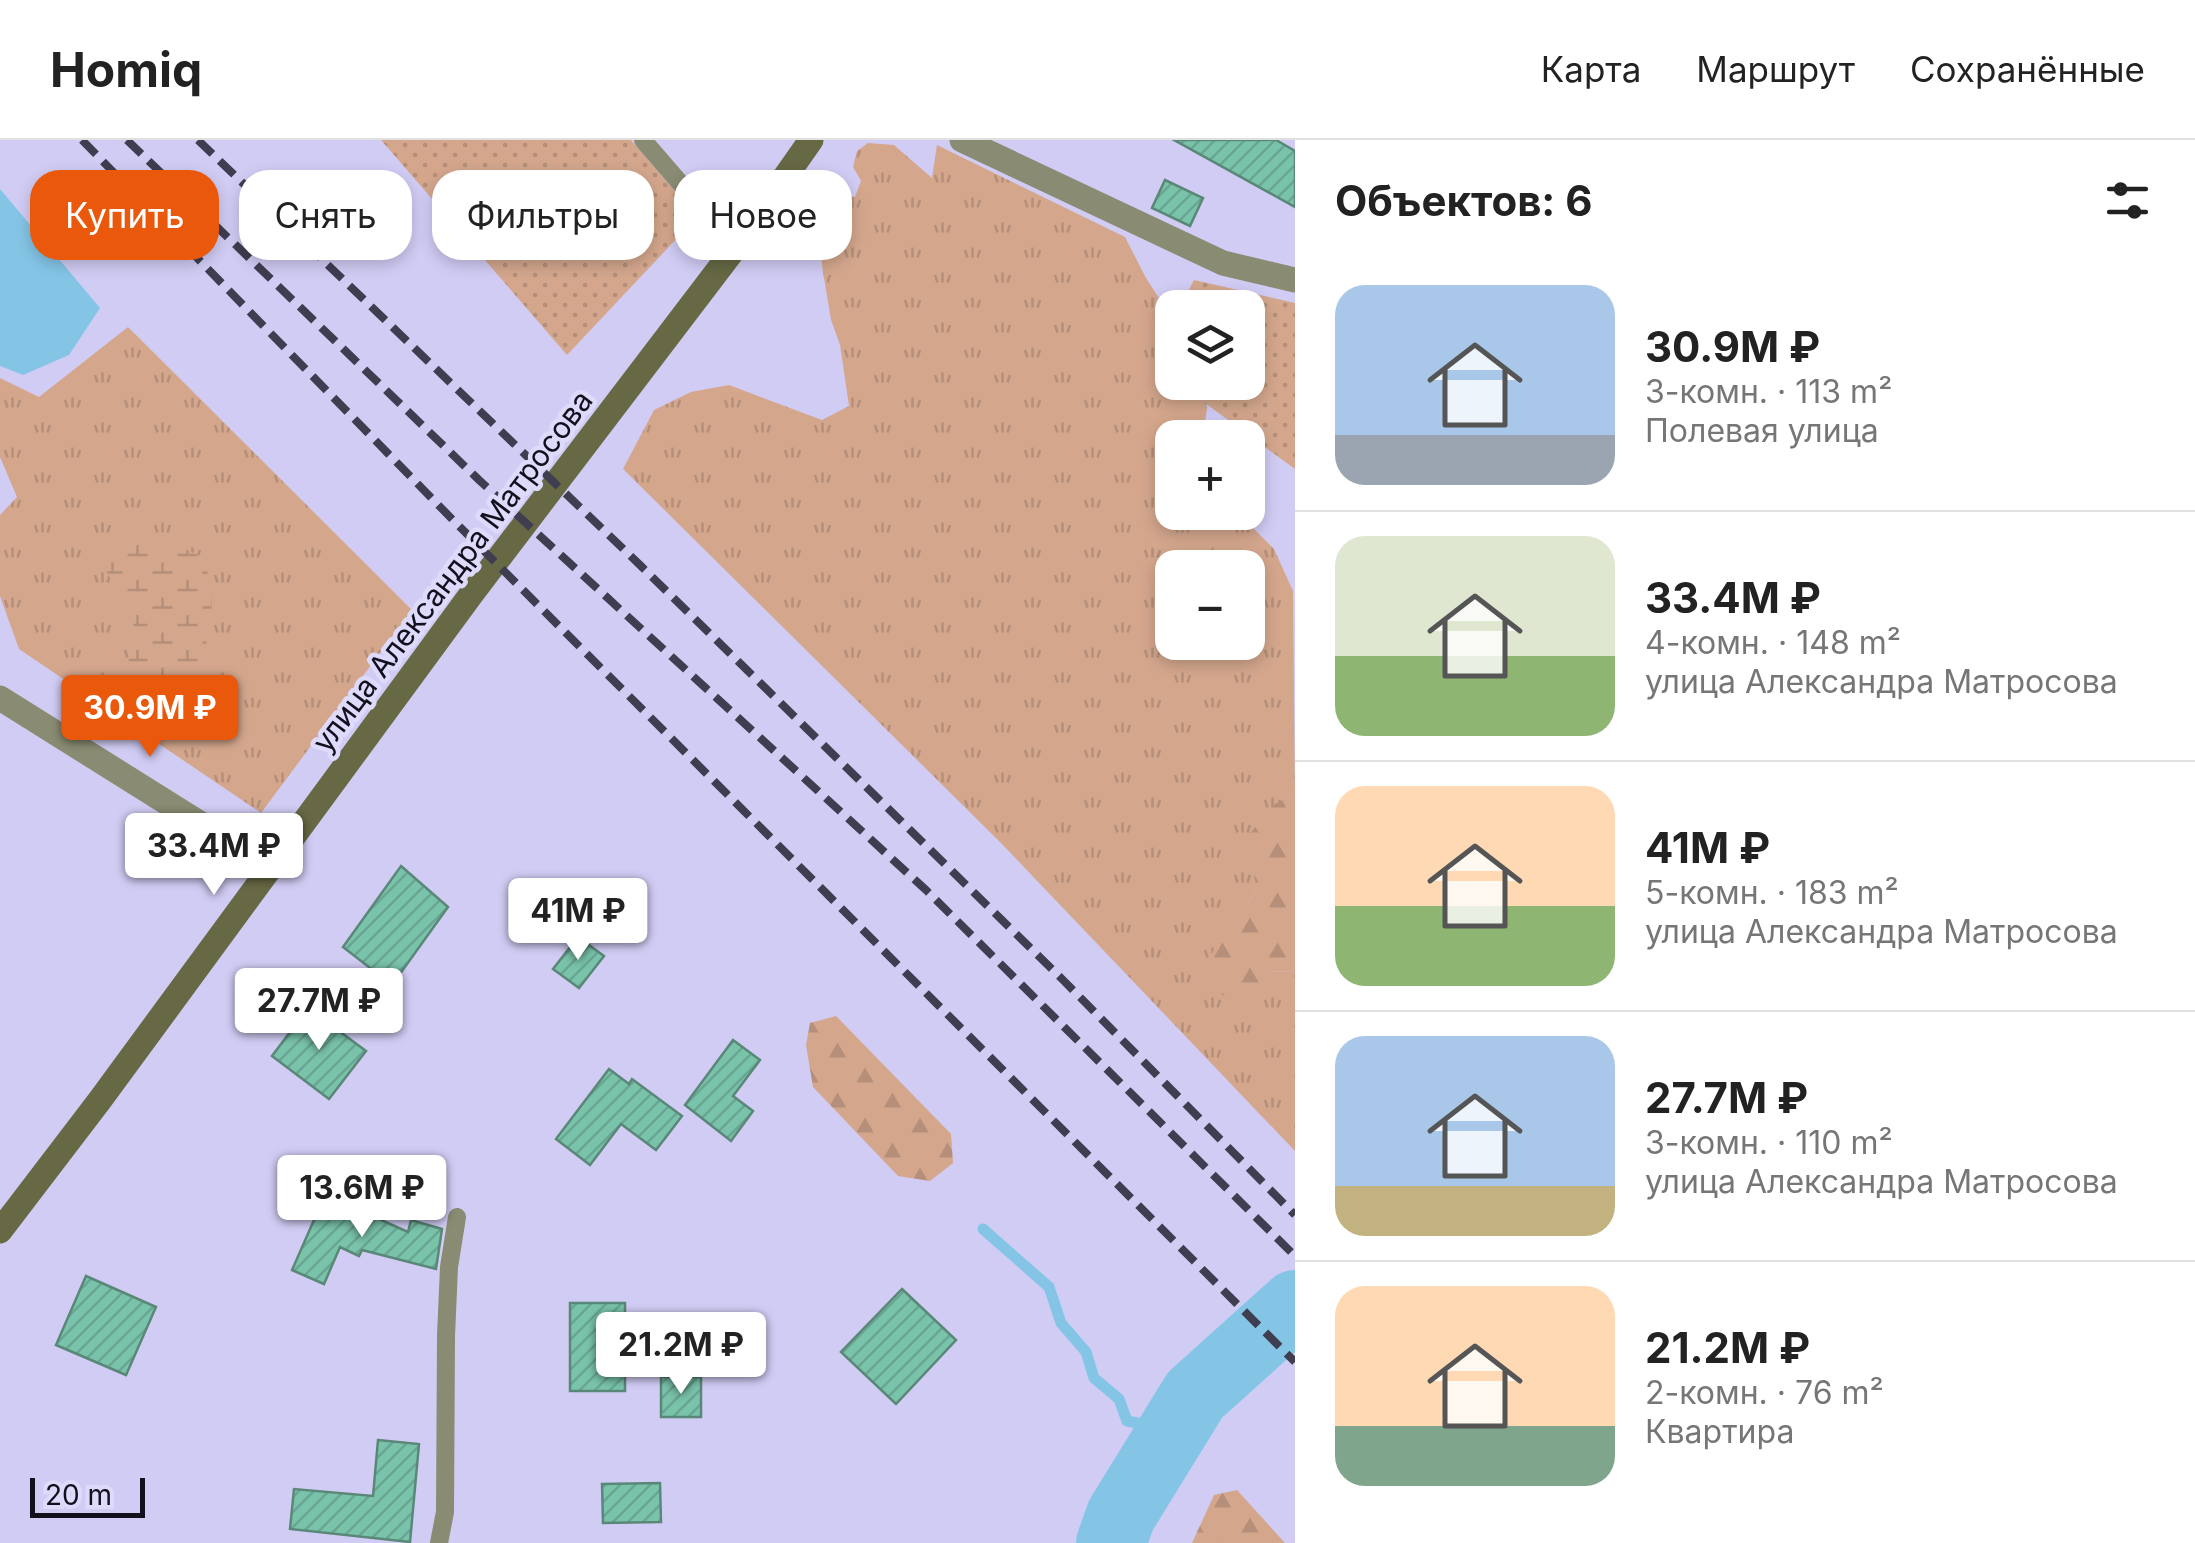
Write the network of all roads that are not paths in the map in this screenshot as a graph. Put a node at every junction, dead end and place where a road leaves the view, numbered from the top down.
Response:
1 (642, 140) edge
2 (811, 140) edge
3 (962, 140) edge
4 (790, 170) edge
5 (674, 177) edge
6 (726, 260) edge
7 (1295, 280) edge
8 (0, 698) edge
9 (271, 868) junction
10 (457, 1217) dead end
11 (0, 1231) edge
12 (439, 1543) edge

1 - 5 lane
2 - 4 main road, улица Александра Матросова
3 - 7 street
6 - 9 main road, улица Александра Матросова
8 - 9 street
9 - 11 main road, улица Александра Матросова
10 - 12 lane

